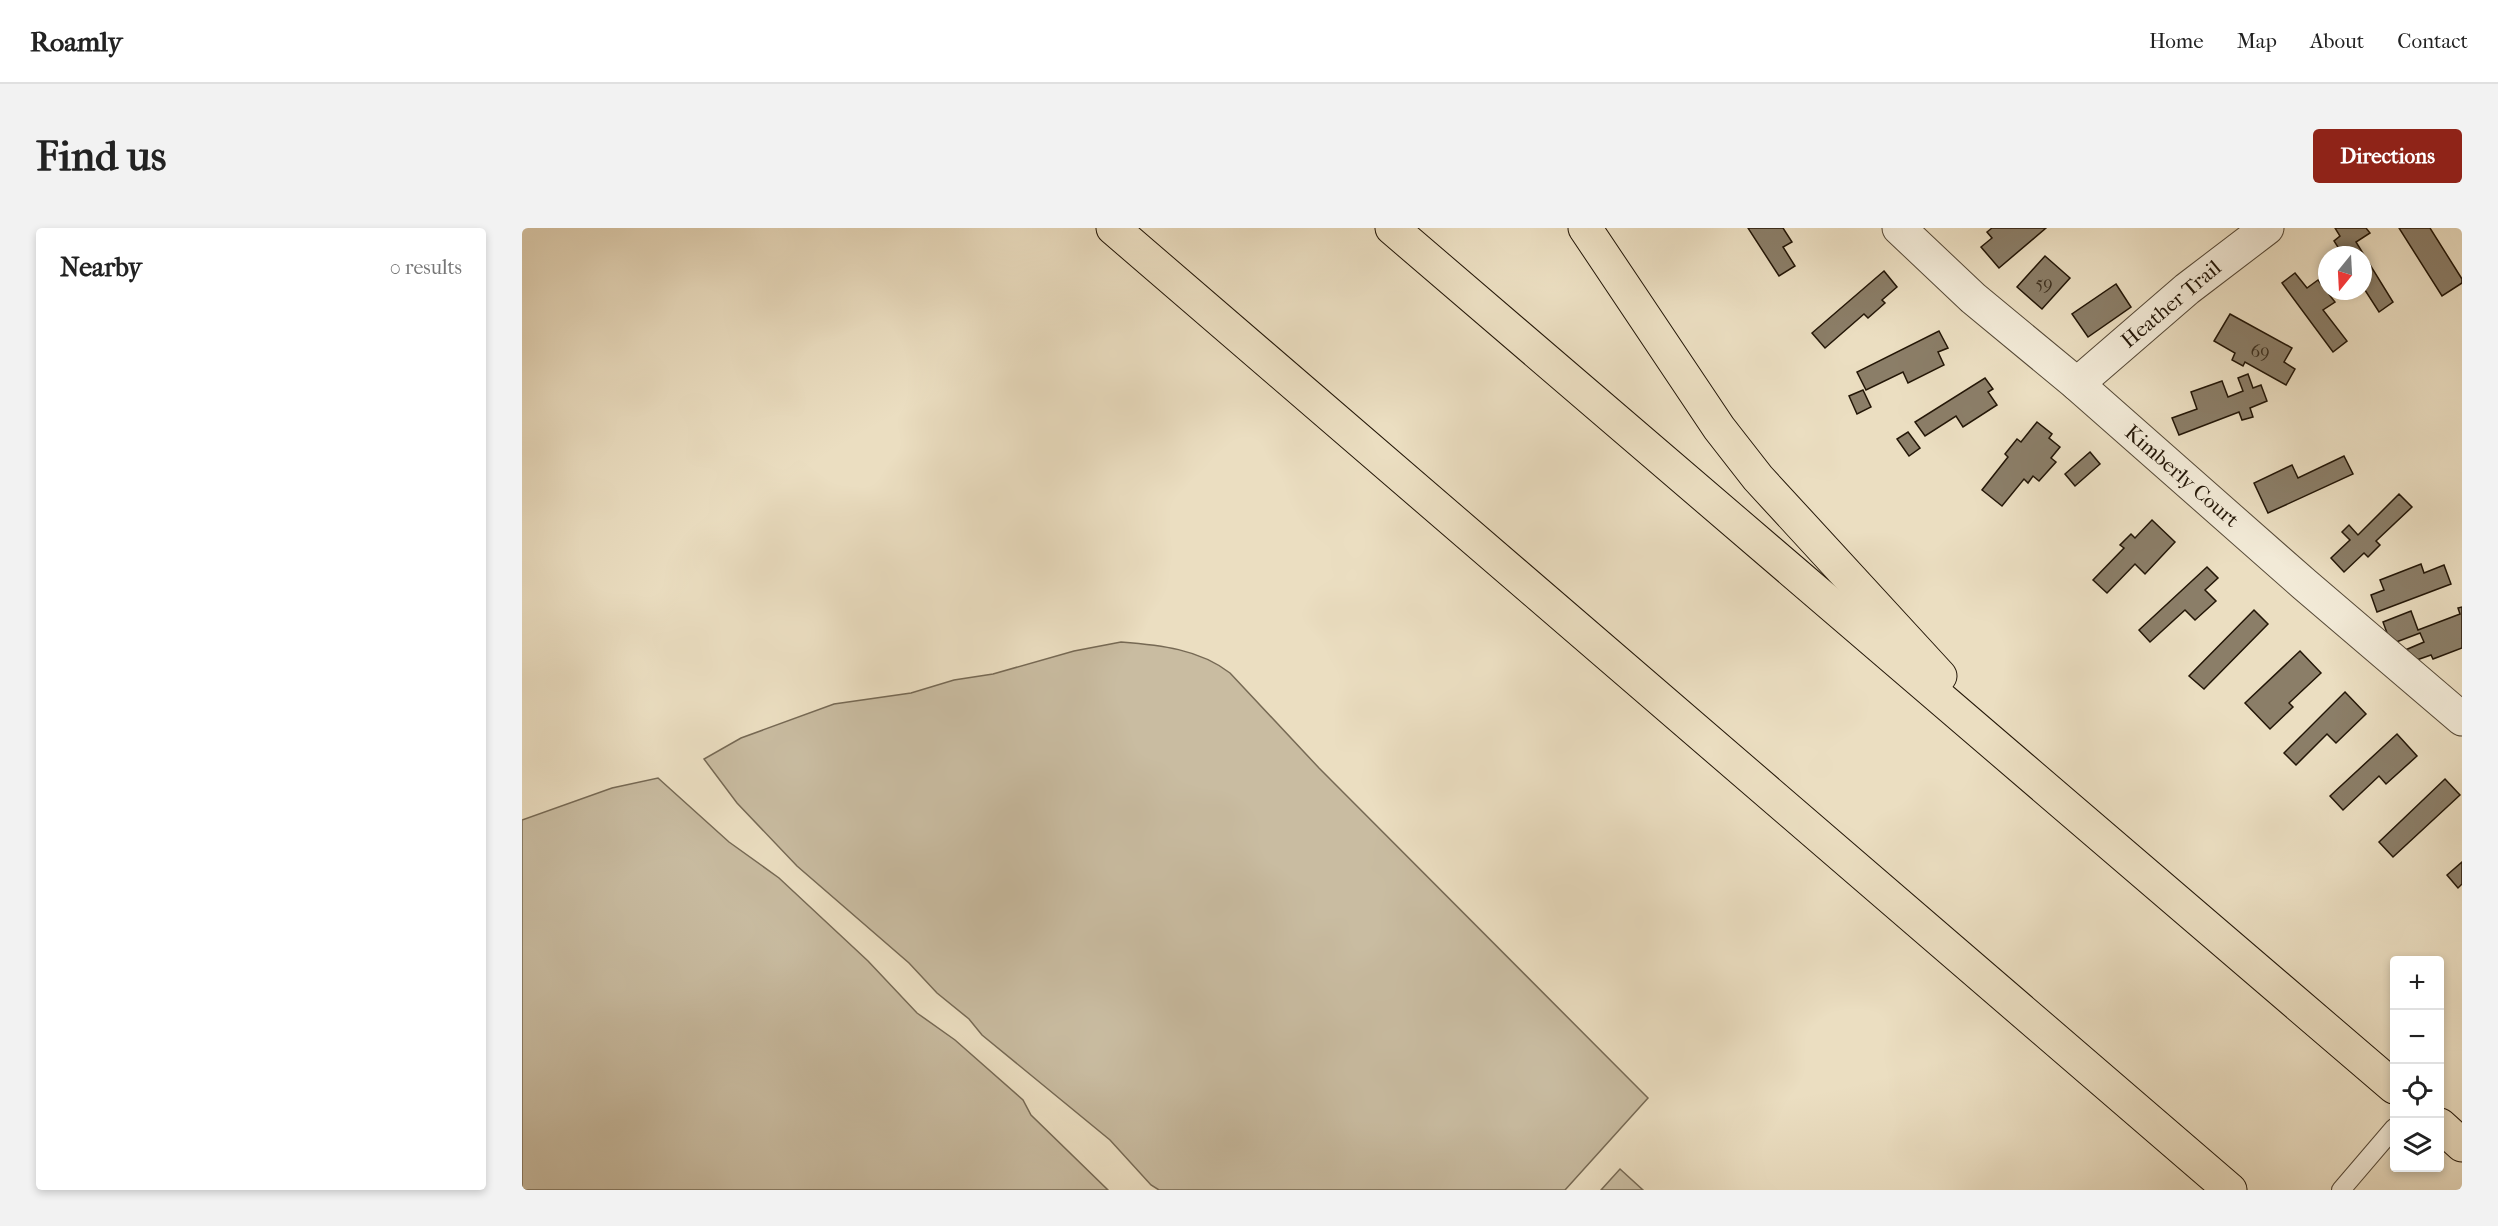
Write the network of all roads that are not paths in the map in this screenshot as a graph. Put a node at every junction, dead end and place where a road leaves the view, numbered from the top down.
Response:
1 (1113, 228) edge
2 (1392, 228) edge
3 (1585, 228) edge
4 (2267, 228) edge
5 (1900, 230) edge
6 (2077, 384) junction
7 (2456, 706) edge
8 (2030, 776) junction
9 (2390, 1084) edge
10 (2444, 1129) edge
11 (2390, 1133) edge
12 (2462, 1145) edge
13 (2230, 1190) edge
14 (2341, 1190) edge

1 - 13 highway
2 - 8 highway
3 - 8 highway
4 - 6 street, Heather Trail
5 - 6 street, Kimberly Court
6 - 7 street, Kimberly Court
8 - 9 highway
10 - 12 highway
11 - 14 lane

